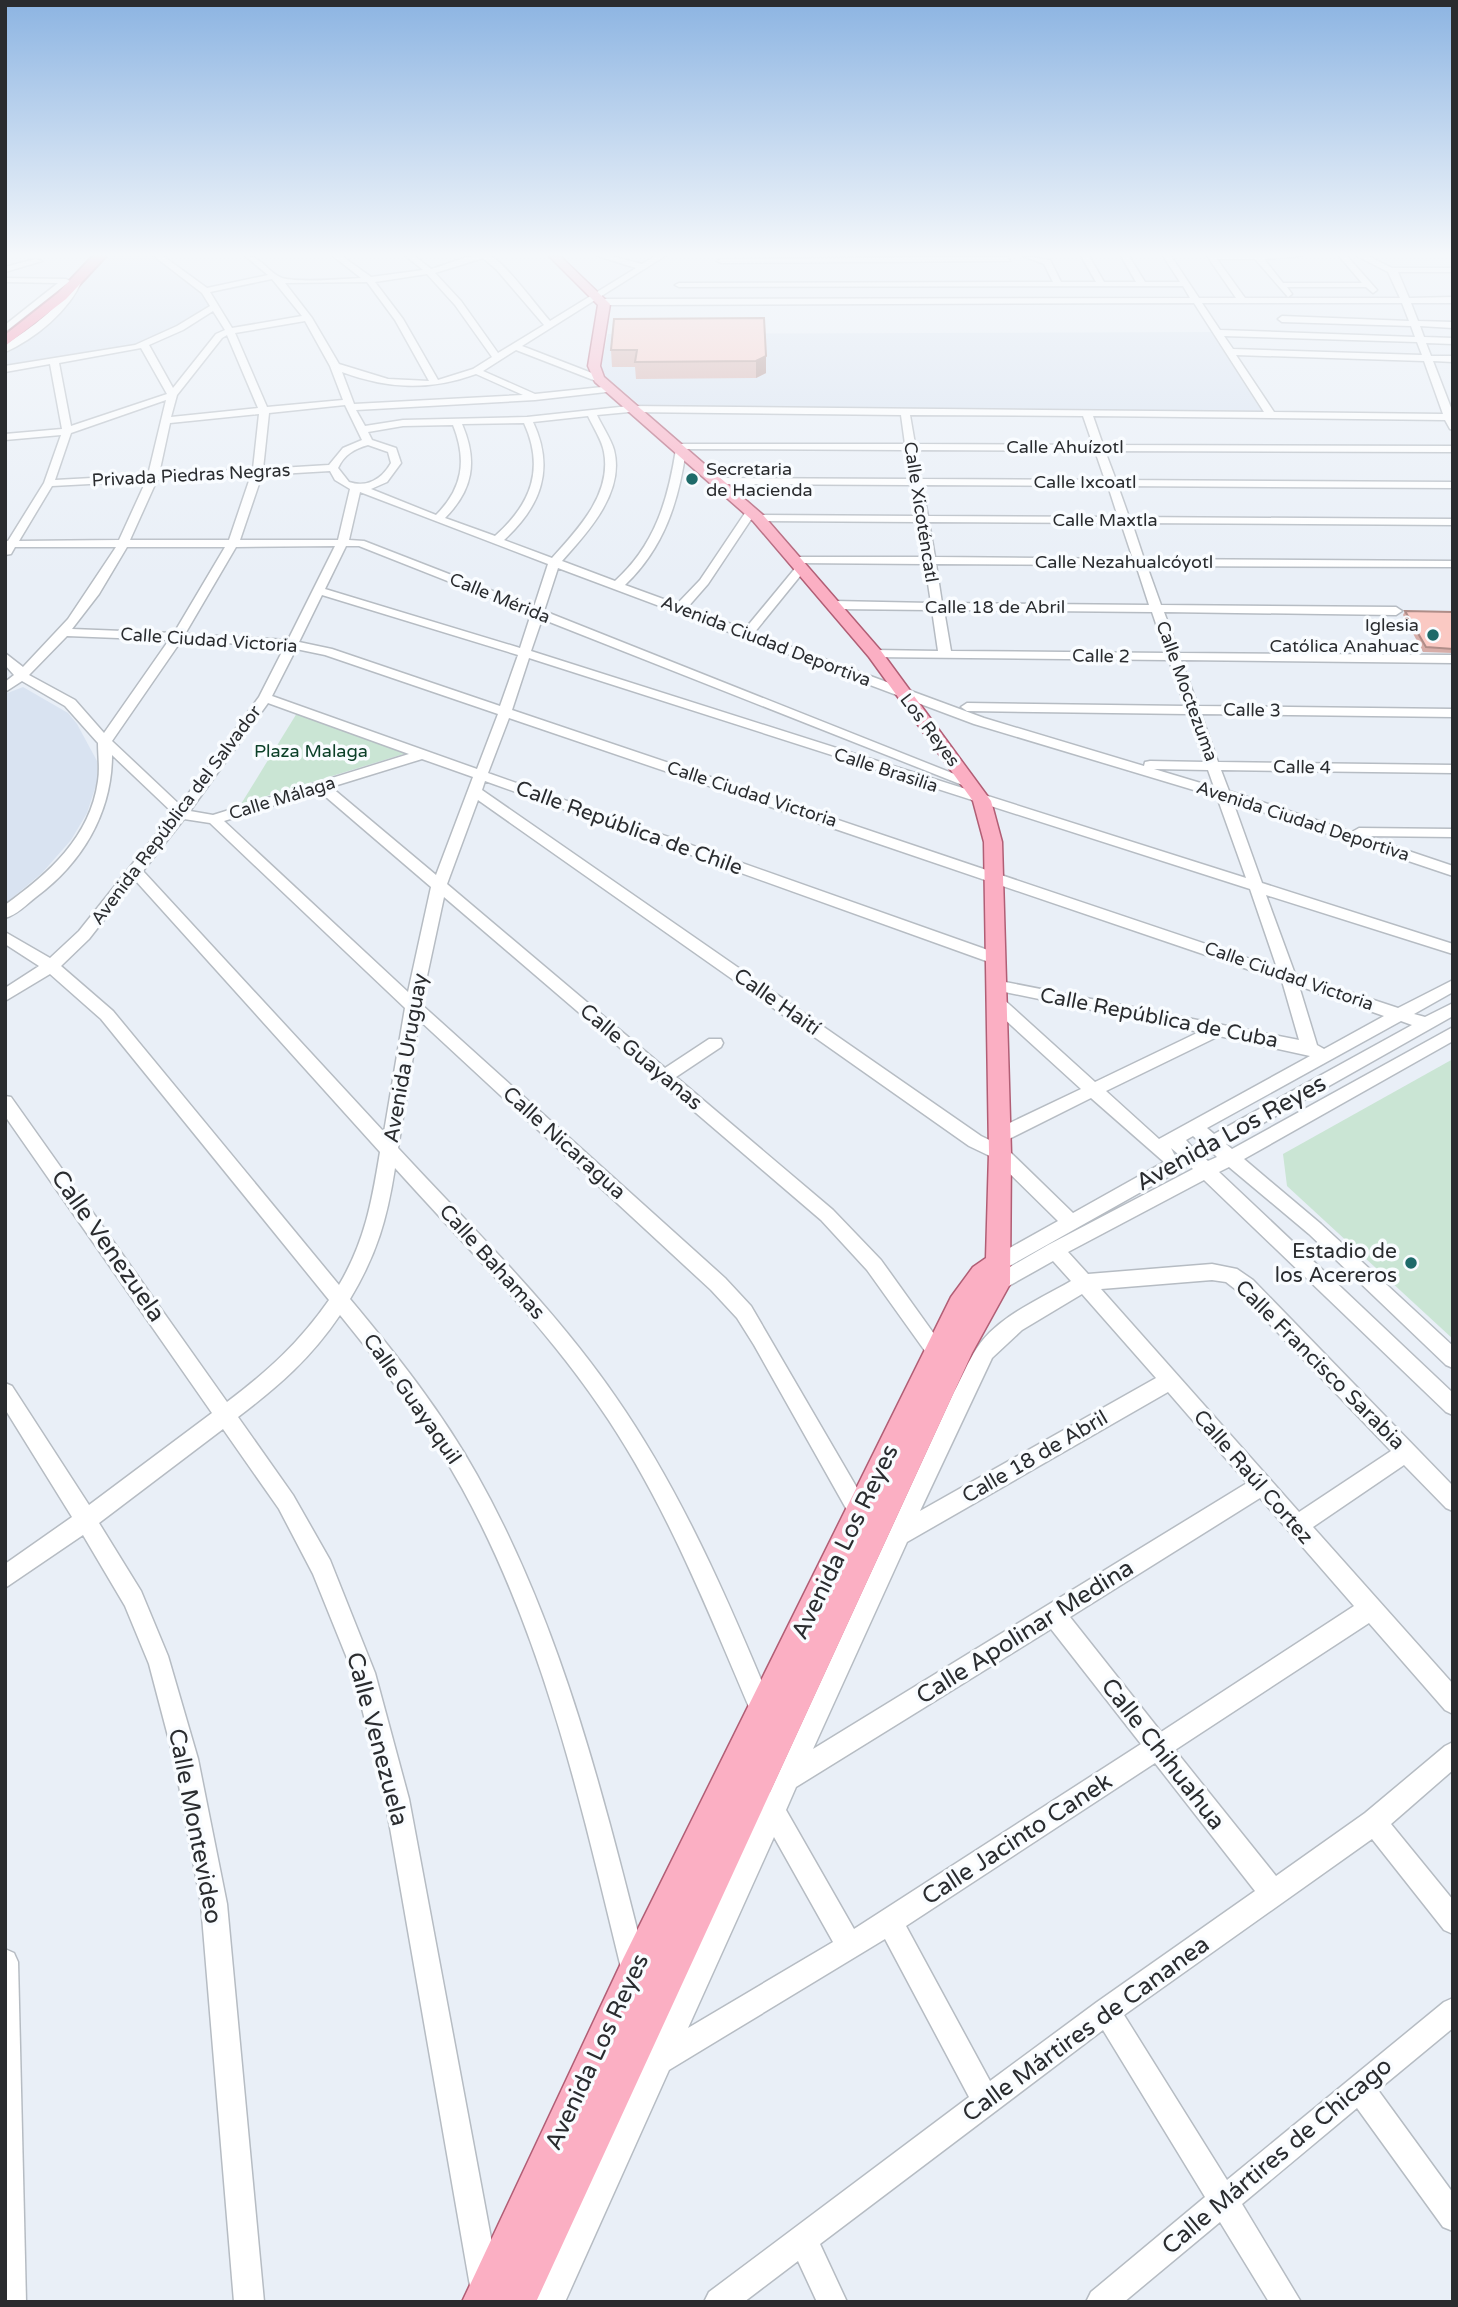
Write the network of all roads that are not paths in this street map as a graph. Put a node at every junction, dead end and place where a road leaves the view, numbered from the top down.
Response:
1 (38, 364) edge
2 (54, 364) edge
3 (154, 364) edge
4 (197, 364) edge
5 (244, 364) edge
6 (424, 364) edge
7 (488, 364) edge
8 (557, 364) edge
9 (594, 364) edge
10 (1237, 364) edge
11 (1428, 364) edge
12 (335, 366) joint
13 (5, 369) edge
14 (477, 371) junction
15 (435, 383) junction
16 (606, 384) junction
17 (172, 395) junction
18 (535, 397) junction
19 (349, 404) junction
20 (637, 410) junction
21 (264, 411) junction
22 (905, 412) junction
23 (591, 413) junction
24 (1087, 414) junction
25 (1271, 415) junction
26 (527, 420) junction
27 (1452, 420) edge
28 (164, 421) junction
29 (456, 421) junction
30 (361, 430) junction
31 (67, 431) junction
32 (5, 437) edge
33 (368, 442) junction
34 (679, 447) junction
35 (910, 447) junction
36 (1100, 448) junction
37 (1453, 449) edge
38 (333, 468) junction
39 (258, 471) junction
40 (152, 478) junction
41 (718, 481) junction
42 (916, 482) junction
43 (1112, 482) junction
44 (49, 483) junction
45 (377, 485) junction
46 (1453, 485) edge
47 (359, 488) junction
48 (754, 515) junction
49 (440, 517) junction
50 (922, 519) junction
51 (1126, 520) junction
52 (1453, 522) edge
53 (499, 538) junction
54 (343, 541) junction
55 (126, 543) junction
56 (233, 543) junction
57 (9, 544) edge
58 (5, 555) edge
59 (556, 560) junction
60 (929, 560) junction
61 (1141, 563) junction
62 (798, 564) junction
63 (1453, 564) edge
64 (620, 583) junction
65 (320, 591) junction
66 (682, 606) junction
67 (834, 606) junction
68 (937, 606) junction
69 (1157, 608) junction
70 (1396, 611) dead end
71 (537, 613) junction
72 (750, 631) junction
73 (63, 632) junction
74 (178, 636) junction
75 (293, 643) junction
76 (525, 653) junction
77 (875, 654) junction
78 (945, 654) junction
79 (5, 657) edge
80 (1174, 657) junction
81 (1453, 659) edge
82 (22, 676) junction
83 (897, 686) junction
84 (5, 688) edge
85 (265, 698) junction
86 (967, 707) junction
87 (1193, 710) junction
88 (505, 711) junction
89 (1453, 713) edge
90 (105, 742) junction
91 (423, 754) junction
92 (1150, 765) junction
93 (1213, 766) junction
94 (1453, 769) edge
95 (478, 783) junction
96 (970, 783) junction
97 (321, 786) junction
98 (1222, 789) junction
99 (982, 801) junction
100 (181, 813) junction
101 (214, 819) junction
102 (1359, 832) junction
103 (1453, 833) edge
104 (1453, 864) edge
105 (135, 871) junction
106 (1453, 872) edge
107 (993, 875) junction
108 (439, 886) junction
109 (1257, 888) junction
110 (5, 913) edge
111 (5, 937) edge
112 (1453, 948) edge
113 (994, 958) junction
114 (51, 966) junction
115 (1289, 976) junction
116 (1453, 985) edge
117 (995, 993) junction
118 (5, 996) edge
119 (413, 1006) junction
120 (1453, 1009) edge
121 (1401, 1014) junction
122 (1427, 1024) junction
123 (1216, 1030) junction
124 (1453, 1034) edge
125 (715, 1043) dead end
126 (1316, 1052) junction
127 (664, 1077) junction
128 (1094, 1091) junction
129 (5, 1102) edge
130 (1194, 1127) junction
131 (1173, 1139) junction
132 (1213, 1143) junction
133 (999, 1145) junction
134 (1157, 1148) junction
135 (390, 1152) junction
136 (1232, 1157) junction
137 (1183, 1161) junction
138 (1198, 1175) junction
139 (1072, 1223) junction
140 (1055, 1250) junction
141 (997, 1274) junction
142 (1085, 1282) junction
143 (339, 1299) junction
144 (937, 1352) junction
145 (1453, 1359) edge
146 (1169, 1381) junction
147 (5, 1392) edge
148 (1453, 1406) edge
149 (227, 1415) junction
150 (1406, 1452) junction
151 (1261, 1486) junction
152 (1453, 1501) edge
153 (860, 1512) junction
154 (86, 1520) junction
155 (1296, 1526) junction
156 (900, 1534) junction
157 (5, 1577) edge
158 (1370, 1609) junction
159 (1053, 1614) junction
160 (1453, 1702) edge
161 (763, 1713) junction
162 (1157, 1748) junction
163 (1453, 1754) edge
164 (789, 1778) junction
165 (757, 1783) junction
166 (773, 1811) junction
167 (1374, 1822) junction
168 (1273, 1893) junction
169 (1453, 1921) edge
170 (890, 1922) junction
171 (850, 1947) junction
172 (5, 1962) edge
173 (635, 1971) junction
174 (1106, 2011) junction
175 (1453, 2011) edge
176 (659, 2061) junction
177 (1360, 2088) junction
178 (986, 2102) junction
179 (1223, 2202) junction
180 (1453, 2217) edge
181 (803, 2239) junction
182 (486, 2299) edge
183 (11, 2302) edge
184 (249, 2302) edge
185 (516, 2302) edge
186 (550, 2302) edge
187 (719, 2302) edge
188 (832, 2302) edge
189 (1101, 2302) edge
190 (1286, 2302) edge

1 - 13 street
2 - 31 street
3 - 17 street
4 - 17 street
5 - 21 street
6 - 15 street
7 - 14 street
8 - 16 street
9 - 16 main road
10 - 25 street
11 - 27 street
12 - 15 street
12 - 19 street
14 - 15 street
14 - 18 street
16 - 18 street
16 - 20 main road, Los Reyes
17 - 28 street
17 - 31 street
18 - 19 street
19 - 21 street
19 - 30 street
20 - 22 street
20 - 23 street
20 - 34 main road, Los Reyes
21 - 28 street
21 - 39 street
22 - 24 street
22 - 35 street, Calle Xicoténcatl
23 - 26 street
23 - 59 street, Avenida Uruguay
24 - 25 street
24 - 36 street, Calle Moctezuma
25 - 27 street
26 - 29 street
26 - 53 street
28 - 40 street
29 - 30 street
29 - 49 street
30 - 33 street
31 - 32 street
31 - 44 street
33 - 38 street
33 - 45 street
34 - 35 street, Calle Ahuízotl
34 - 41 main road, Los Reyes
34 - 64 street
35 - 36 street, Calle Ahuízotl
35 - 42 street, Calle Xicoténcatl
36 - 37 street, Calle Ahuízotl
36 - 43 street, Calle Moctezuma
38 - 39 street, Privada Piedras Negras
38 - 47 street
39 - 40 street, Privada Piedras Negras
39 - 56 street
40 - 44 street, Privada Piedras Negras
40 - 55 street
41 - 42 street, Calle Ixcoatl
41 - 48 main road, Los Reyes
42 - 43 street, Calle Ixcoatl
42 - 50 street, Calle Xicoténcatl
43 - 46 street, Calle Ixcoatl
43 - 51 street, Calle Moctezuma
44 - 57 street
45 - 47 street
45 - 49 street, Avenida Ciudad Deportiva
47 - 49 street, Avenida Ciudad Deportiva
47 - 54 street, Avenida República del Salvador
48 - 50 street, Calle Maxtla
48 - 62 main road, Los Reyes
48 - 66 street
49 - 53 street, Avenida Ciudad Deportiva
50 - 51 street, Calle Maxtla
50 - 60 street, Calle Xicoténcatl
51 - 52 street, Calle Maxtla
51 - 61 street, Calle Moctezuma
53 - 59 street, Avenida Ciudad Deportiva
54 - 56 street, Calle Mérida
54 - 65 street, Avenida República del Salvador
54 - 71 street, Calle Mérida
55 - 56 street, Calle Mérida
55 - 57 street, Calle Mérida
55 - 73 street
56 - 74 street
57 - 58 street
59 - 64 street, Avenida Ciudad Deportiva
59 - 71 street, Avenida Uruguay
60 - 61 street, Calle Nezahualcóyotl
60 - 62 street, Calle Nezahualcóyotl
60 - 68 street, Calle Xicoténcatl
61 - 63 street, Calle Nezahualcóyotl
61 - 69 street, Calle Moctezuma
62 - 67 main road, Los Reyes
62 - 72 street
64 - 66 street, Avenida Ciudad Deportiva
65 - 75 street, Avenida República del Salvador
65 - 76 street, Calle Brasilia
66 - 72 street, Avenida Ciudad Deportiva
67 - 68 street, Calle 18 de Abril
67 - 77 main road, Los Reyes
68 - 69 street, Calle 18 de Abril
68 - 78 street, Calle Xicoténcatl
69 - 70 street, Calle 18 de Abril
69 - 80 street, Calle Moctezuma
71 - 76 street, Avenida Uruguay
71 - 96 street, Calle Mérida
72 - 83 street, Avenida Ciudad Deportiva
73 - 74 street, Calle Ciudad Victoria
73 - 82 street
74 - 75 street, Calle Ciudad Victoria
74 - 90 street
75 - 85 street, Avenida República del Salvador
75 - 88 street, Calle Ciudad Victoria
76 - 88 street, Avenida Uruguay
76 - 99 street, Calle Brasilia
77 - 78 street, Calle 2
77 - 83 main road, Los Reyes
78 - 80 street, Calle 2
79 - 82 street
80 - 81 street, Calle 2
80 - 87 street, Calle Moctezuma
82 - 84 street
82 - 90 street
83 - 86 street, Avenida Ciudad Deportiva
83 - 96 main road, Los Reyes
83 - 98 street, Avenida Ciudad Deportiva
85 - 91 street, Calle República de Chile
85 - 100 street, Avenida República del Salvador
86 - 87 street, Calle 3
86 - 92 street, Avenida Ciudad Deportiva
87 - 89 street, Calle 3
87 - 93 street, Calle Moctezuma
88 - 95 street, Avenida Uruguay
88 - 107 street, Calle Ciudad Victoria
90 - 100 street
90 - 110 street
91 - 95 street, Calle República de Chile
91 - 97 street, Calle Málaga
92 - 93 street, Calle 4
92 - 98 street, Avenida Ciudad Deportiva
93 - 94 street, Calle 4
93 - 98 street, Calle Moctezuma
95 - 108 street, Avenida Uruguay
95 - 113 street, Calle República de Chile
95 - 133 street, Calle Haití
96 - 99 main road, Los Reyes
97 - 101 street, Calle Málaga
97 - 108 street, Calle Guayanas
98 - 102 street, Avenida Ciudad Deportiva
98 - 106 street, Avenida Ciudad Deportiva
98 - 109 street, Calle Moctezuma
99 - 107 main road, Los Reyes
99 - 109 street, Calle Brasilia
100 - 101 street, Calle Málaga
100 - 105 street, Avenida República del Salvador
101 - 119 street, Calle Nicaragua
102 - 103 street
102 - 104 street, Avenida Ciudad Deportiva
105 - 114 street, Avenida República del Salvador
105 - 135 street, Calle Bahamas
107 - 113 main road, Los Reyes
107 - 115 street, Calle Ciudad Victoria
108 - 119 street, Avenida Uruguay
108 - 127 street, Calle Guayanas
109 - 112 street, Calle Brasilia
109 - 115 street, Calle Moctezuma
111 - 114 street, Calle Guayaquil
113 - 117 main road, Los Reyes
114 - 118 street, Avenida República del Salvador
114 - 143 street, Calle Guayaquil
115 - 121 street, Calle Ciudad Victoria
115 - 126 street, Calle Moctezuma
116 - 121 street
117 - 123 street, Calle República de Cuba
117 - 128 street
117 - 133 main road, Los Reyes
119 - 135 street, Avenida Uruguay
119 - 153 street, Calle Nicaragua
120 - 122 street, Avenida Los Reyes
121 - 122 street, Calle Ciudad Victoria
121 - 126 street
122 - 132 street, Avenida Los Reyes
123 - 126 street, Calle República de Cuba
123 - 128 street
124 - 136 street, Avenida Los Reyes
125 - 127 street
126 - 130 street
127 - 144 street, Calle Guayanas
128 - 133 street
128 - 134 street
129 - 149 street, Calle Venezuela
130 - 131 street
130 - 132 street
131 - 134 street
131 - 137 street
132 - 136 street
132 - 137 street, Avenida Los Reyes
133 - 139 street, Calle Haití
133 - 141 main road, Los Reyes
134 - 137 street
135 - 143 street, Avenida Uruguay
135 - 161 street, Calle Bahamas
136 - 138 street, Avenida Los Reyes
136 - 145 street
137 - 138 street
137 - 139 street, Avenida Los Reyes
138 - 140 street, Avenida Los Reyes
138 - 148 street
139 - 141 street, Avenida Los Reyes
140 - 141 street, Avenida Los Reyes
140 - 142 street, Calle Raúl Cortez
141 - 144 main road, Avenida Los Reyes
141 - 165 main road, Avenida Los Reyes
142 - 146 street, Calle Raúl Cortez
142 - 150 street, Calle Francisco Sarabia
142 - 156 street
143 - 149 street, Avenida Uruguay
143 - 173 street, Calle Guayaquil
144 - 153 main road, Avenida Los Reyes
146 - 151 street, Calle Raúl Cortez
146 - 156 street, Calle 18 de Abril
147 - 154 street, Calle Montevideo
149 - 154 street, Avenida Uruguay
149 - 182 street, Calle Venezuela
150 - 152 street, Calle Francisco Sarabia
150 - 155 street
151 - 155 street, Calle Raúl Cortez
151 - 159 street, Calle Apolinar Medina
153 - 161 main road, Avenida Los Reyes
154 - 157 street, Avenida Uruguay
154 - 184 street, Calle Montevideo
155 - 158 street, Calle Raúl Cortez
156 - 164 street
158 - 160 street, Calle Raúl Cortez
158 - 162 street, Calle Jacinto Canek
159 - 162 street, Calle Chihuahua
159 - 164 street, Calle Apolinar Medina
161 - 173 main road, Avenida Los Reyes
162 - 168 street, Calle Chihuahua
162 - 170 street, Calle Jacinto Canek
163 - 167 street, Calle Mártires de Cananea
164 - 166 street
165 - 166 street
165 - 185 main road, Avenida Los Reyes
166 - 171 street
166 - 176 street
167 - 168 street, Calle Mártires de Cananea
167 - 169 street
168 - 174 street, Calle Mártires de Cananea
170 - 171 street, Calle Jacinto Canek
170 - 178 street
171 - 176 street, Calle Jacinto Canek
172 - 183 street
173 - 182 main road, Avenida Los Reyes
174 - 178 street, Calle Mártires de Cananea
174 - 179 street
175 - 177 street, Calle Mártires de Chicago
176 - 186 street
177 - 179 street, Calle Mártires de Chicago
177 - 180 street
178 - 181 street, Calle Mártires de Cananea
179 - 189 street, Calle Mártires de Chicago
179 - 190 street
181 - 187 street, Calle Mártires de Cananea
181 - 188 street

